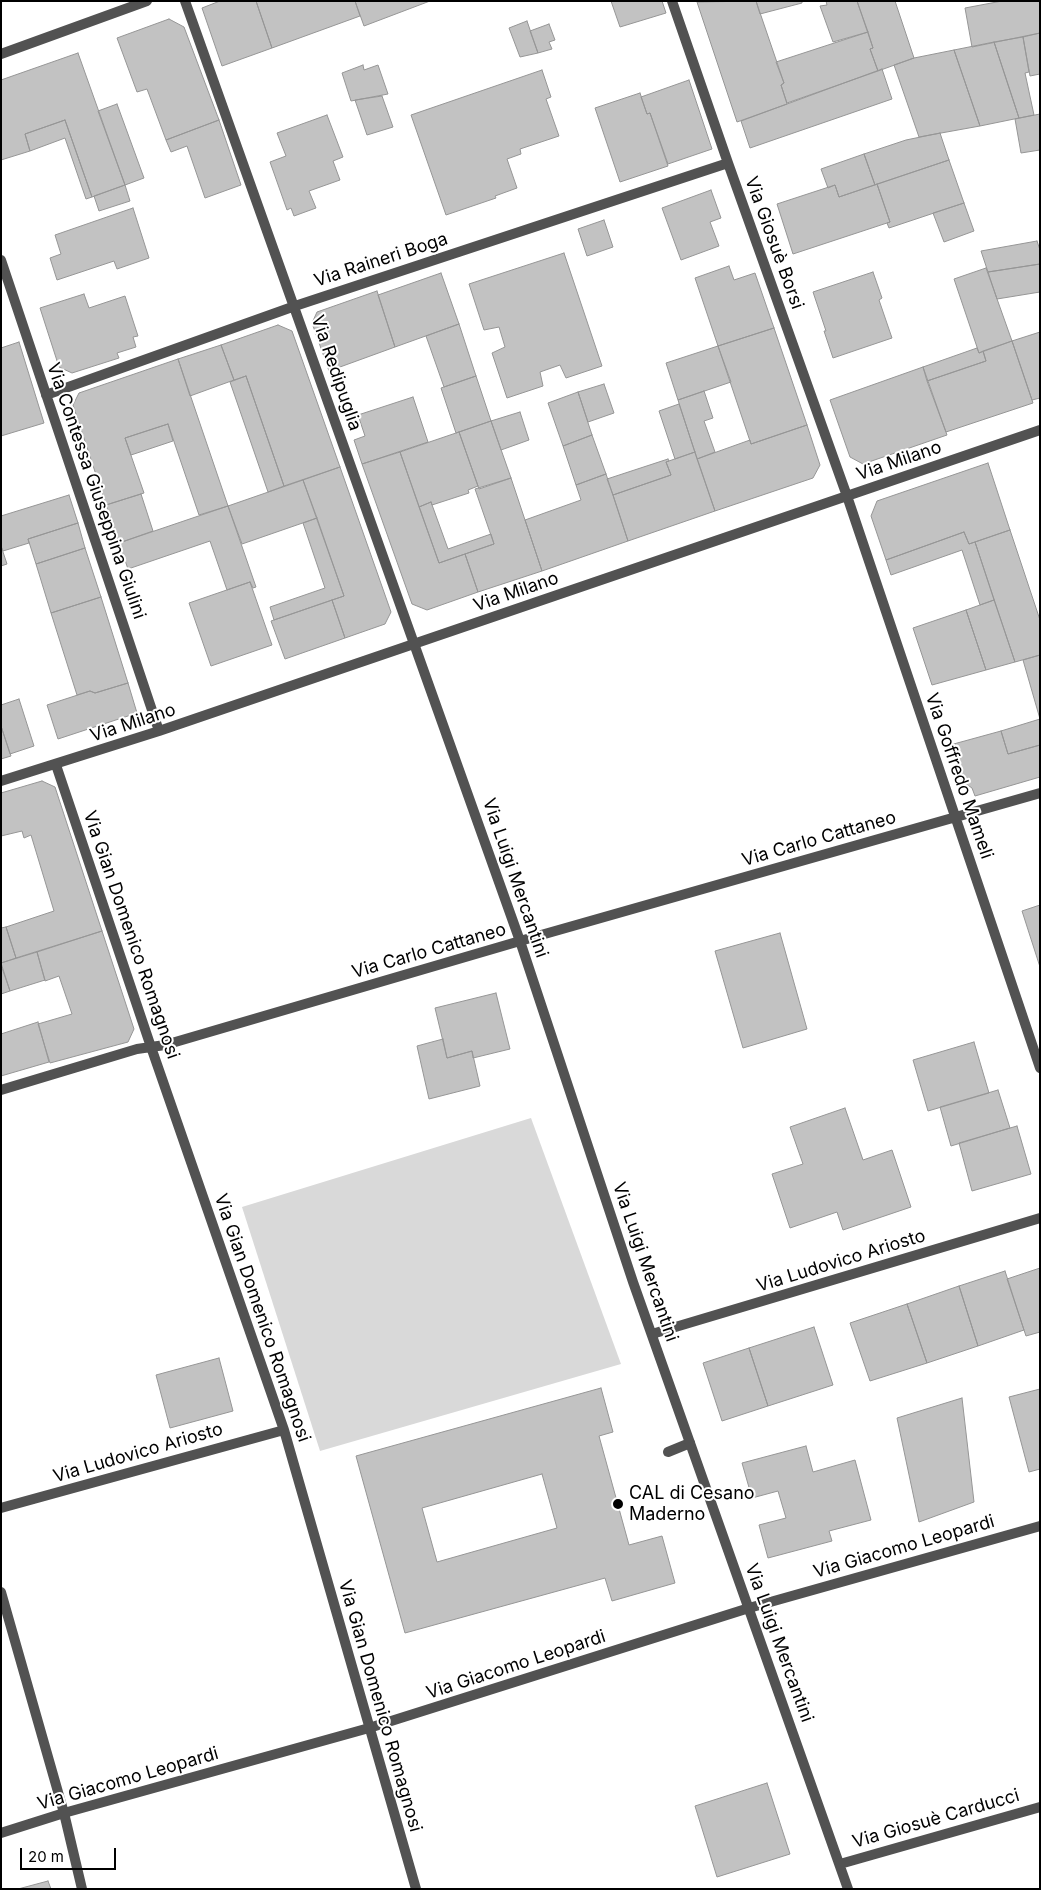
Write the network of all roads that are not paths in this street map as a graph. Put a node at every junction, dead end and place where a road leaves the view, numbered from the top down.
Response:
1 (147, 1) edge
2 (185, 1) edge
3 (672, 1) edge
4 (1, 54) edge
5 (728, 163) junction
6 (1, 260) edge
7 (295, 306) junction
8 (46, 395) junction
9 (1040, 430) edge
10 (847, 496) junction
11 (414, 644) junction
12 (160, 732) junction
13 (56, 765) junction
14 (1, 781) edge
15 (1040, 793) edge
16 (956, 816) junction
17 (520, 941) junction
18 (151, 1047) junction
19 (1040, 1068) edge
20 (1, 1090) edge
21 (1040, 1218) edge
22 (652, 1334) junction
23 (284, 1430) junction
24 (690, 1443) junction
25 (668, 1452) dead end
26 (1, 1508) edge
27 (1040, 1526) edge
28 (1, 1592) edge
29 (749, 1608) junction
30 (369, 1728) junction
31 (1040, 1807) edge
32 (64, 1813) junction
33 (1, 1833) edge
34 (840, 1864) junction
35 (82, 1889) edge
36 (416, 1889) edge
37 (848, 1889) edge

1 - 4 street
2 - 7 street, Via Redipuglia
3 - 5 street, Via Giosuè Borsi
5 - 7 street, Via Raineri Boga
5 - 10 street, Via Giosuè Borsi
6 - 8 street, Via Contessa Giuseppina Giulini
7 - 8 street, Via Raineri Boga
7 - 11 street, Via Redipuglia
8 - 12 street, Via Contessa Giuseppina Giulini
9 - 10 street, Via Milano
10 - 11 street, Via Milano
10 - 16 street, Via Goffredo Mameli
11 - 12 street, Via Milano
11 - 17 street, Via Luigi Mercantini
12 - 13 street, Via Milano
13 - 14 street, Via Milano
13 - 18 street, Via Gian Domenico Romagnosi
15 - 16 street, Via Carlo Cattaneo
16 - 17 street, Via Carlo Cattaneo
16 - 19 street, Via Goffredo Mameli
17 - 18 street, Via Carlo Cattaneo
17 - 22 street, Via Luigi Mercantini
18 - 20 street, Via Carlo Cattaneo
18 - 23 street, Via Gian Domenico Romagnosi
21 - 22 street, Via Ludovico Ariosto
22 - 24 street, Via Luigi Mercantini
23 - 26 street, Via Ludovico Ariosto
23 - 30 street, Via Gian Domenico Romagnosi
24 - 25 street
24 - 29 street, Via Luigi Mercantini
27 - 29 street, Via Giacomo Leopardi
28 - 32 street
29 - 30 street, Via Giacomo Leopardi
29 - 34 street, Via Luigi Mercantini
30 - 32 street, Via Giacomo Leopardi
30 - 36 street, Via Gian Domenico Romagnosi
31 - 34 street, Via Giosuè Carducci
32 - 33 street, Via Giacomo Leopardi
32 - 35 street
34 - 37 street, Via Luigi Mercantini

